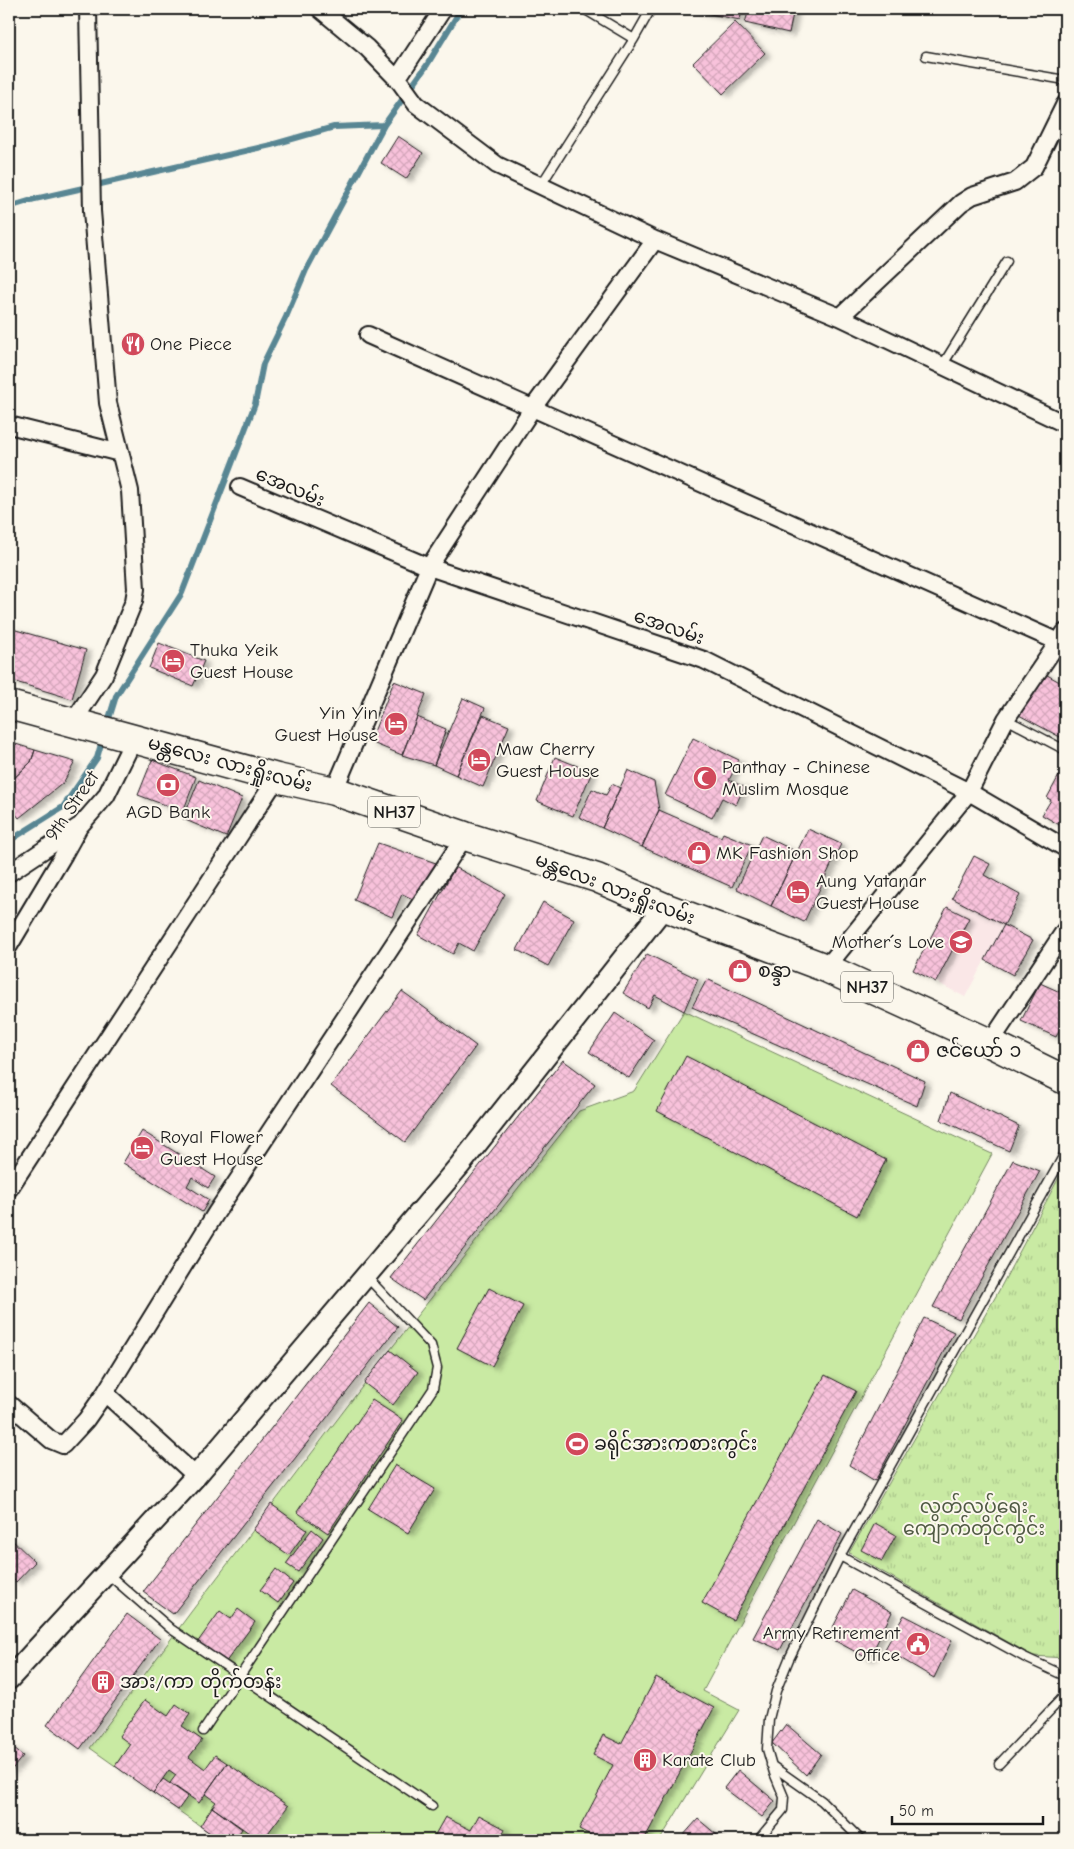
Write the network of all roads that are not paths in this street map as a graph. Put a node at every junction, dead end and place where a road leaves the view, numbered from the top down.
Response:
1 (88, 9) edge
2 (320, 9) edge
3 (443, 9) edge
4 (584, 9) edge
5 (651, 9) edge
6 (634, 38) junction
7 (926, 56) dead end
8 (398, 80) junction
9 (1065, 80) edge
10 (1065, 104) edge
11 (541, 186) junction
12 (656, 240) junction
13 (1007, 261) dead end
14 (840, 317) junction
15 (368, 335) dead end
16 (942, 366) junction
17 (532, 409) junction
18 (1065, 424) edge
19 (9, 425) edge
20 (120, 453) junction
21 (240, 487) dead end
22 (429, 567) junction
23 (1063, 640) edge
24 (9, 705) edge
25 (1006, 719) junction
26 (83, 725) junction
27 (126, 736) junction
28 (1065, 750) edge
29 (277, 778) junction
30 (334, 791) junction
31 (969, 792) junction
32 (79, 827) junction
33 (465, 836) junction
34 (1065, 848) edge
35 (9, 873) edge
36 (664, 907) junction
37 (1065, 930) edge
38 (9, 946) edge
39 (826, 968) junction
40 (990, 1044) junction
41 (1065, 1080) edge
42 (1065, 1153) edge
43 (9, 1189) edge
44 (366, 1276) junction
45 (105, 1394) junction
46 (9, 1404) edge
47 (196, 1476) junction
48 (840, 1556) junction
49 (107, 1573) junction
50 (241, 1675) junction
51 (1065, 1676) edge
52 (9, 1679) edge
53 (1065, 1695) edge
54 (203, 1731) dead end
55 (999, 1764) dead end
56 (771, 1765) junction
57 (432, 1806) dead end
58 (758, 1840) edge
59 (861, 1840) edge

1 - 20 street
2 - 8 street
3 - 8 street
4 - 6 lane
5 - 6 lane
6 - 11 lane
7 - 9 lane
8 - 11 street
10 - 14 street
11 - 12 street
12 - 14 street
12 - 17 street
13 - 16 lane
14 - 16 street
15 - 17 street
16 - 18 street
17 - 22 street
17 - 23 street
19 - 20 street
20 - 26 street
21 - 22 street, အေလမ်း
22 - 30 street
22 - 31 street, အေလမ်း
23 - 25 street
24 - 26 highway, NH37
25 - 28 lane
25 - 31 street
26 - 27 highway, NH37
27 - 29 highway, မန္တလေး လားရှိုးလမ်း / NH37
27 - 32 street, 9th Street
29 - 30 highway, မန္တလေး လားရှိုးလမ်း / NH37
29 - 43 street
30 - 33 highway, မန္တလေး လားရှိုးလမ်း / NH37
31 - 34 street, အေလမ်း
31 - 39 street
32 - 35 street
32 - 38 street, 9th Street
33 - 36 highway, မန္တလေး လားရှိုးလမ်း / NH37
33 - 45 street
36 - 39 highway, မန္တလေး လားရှိုးလမ်း / NH37
36 - 44 street
37 - 40 street
39 - 40 highway, မန္တလေး လားရှိုးလမ်း / NH37
40 - 41 highway, မန္တလေး လားရှိုးလမ်း / NH37
42 - 48 lane
44 - 47 street
44 - 50 lane
45 - 46 street
45 - 47 street
47 - 49 street
48 - 51 lane
48 - 56 lane
49 - 50 lane
49 - 52 street
50 - 54 lane
50 - 57 lane
53 - 55 lane
56 - 58 lane
56 - 59 lane

